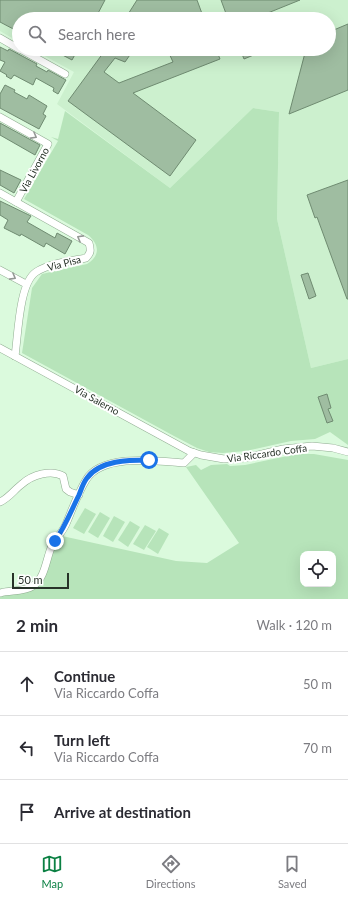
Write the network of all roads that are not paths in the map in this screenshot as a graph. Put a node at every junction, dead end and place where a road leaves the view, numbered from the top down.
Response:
1 (0, 38) edge
2 (12, 45) edge
3 (32, 56) edge
4 (65, 74) dead end
5 (0, 117) edge
6 (0, 193) edge
7 (16, 202) junction
8 (0, 270) edge
9 (26, 284) junction
10 (0, 348) edge
11 (15, 356) junction
12 (194, 452) junction
13 (348, 452) edge
14 (79, 495) junction
15 (0, 502) edge
16 (0, 593) edge

1 - 2 street
3 - 4 street
5 -> 7 street, Via Livorno
6 - 7 street, Via Pisa
9 -> 7 street, Via Pisa
8 -> 9 street
9 - 11 street
10 - 11 street, Via Salerno
11 - 12 street, Via Salerno
12 - 13 street, Via Riccardo Coffa
12 - 14 street
14 - 15 street
14 - 16 street

